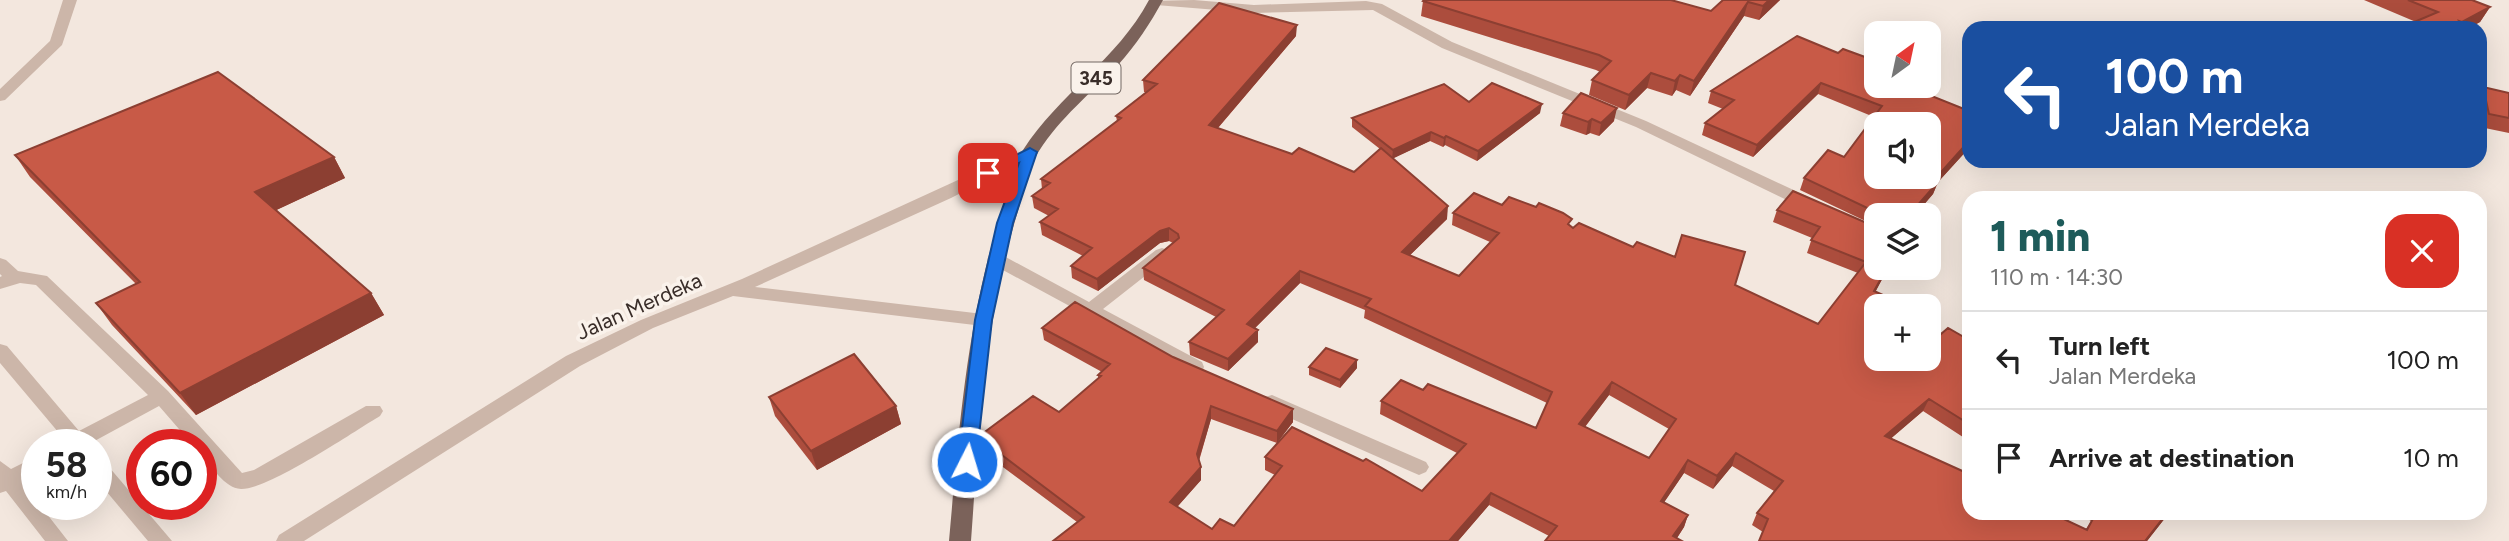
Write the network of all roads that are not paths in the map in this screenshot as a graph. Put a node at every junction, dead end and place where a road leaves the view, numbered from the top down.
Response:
1 (70, 0) edge
2 (1156, 1) edge
3 (1367, 3) edge
4 (0, 97) edge
5 (1030, 152) junction
6 (1825, 212) edge
7 (1168, 249) edge
8 (996, 259) junction
9 (0, 264) edge
10 (7, 280) edge
11 (733, 290) junction
12 (1090, 310) junction
13 (983, 320) junction
14 (0, 351) edge
15 (1207, 373) edge
16 (1257, 395) edge
17 (161, 396) junction
18 (373, 411) dead end
19 (64, 429) edge
20 (101, 429) edge
21 (1419, 467) dead end
22 (21, 471) edge
23 (3, 478) edge
24 (112, 484) edge
25 (57, 541) edge
26 (161, 541) edge
27 (287, 541) edge
28 (960, 541) edge

1 - 4 street
2 - 3 street
2 - 5 main road, 345
3 - 6 street
5 - 8 main road, 345
5 - 11 street, Jalan Merdeka
7 - 12 street
8 - 12 street
8 - 13 main road, 345
9 - 10 street
10 - 17 street
11 - 13 street
11 - 27 street, Jalan Merdeka
12 - 15 street
13 - 28 main road, 345
14 - 19 street
16 - 21 street
17 - 18 street
17 - 20 street
22 - 23 street
23 - 25 street
24 - 26 street

